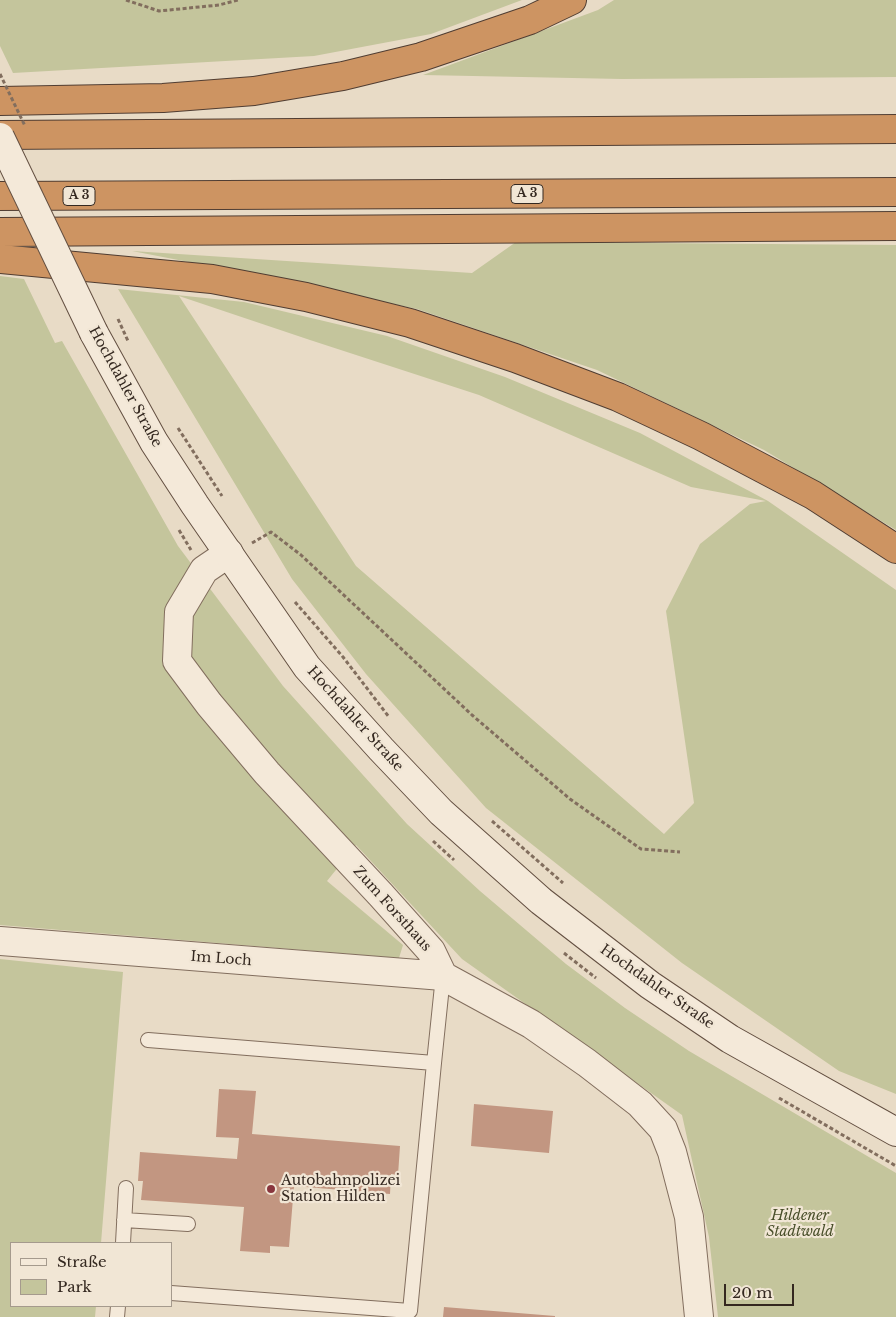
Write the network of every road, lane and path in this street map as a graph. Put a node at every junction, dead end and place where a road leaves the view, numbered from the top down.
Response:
1 (126, 0) edge
2 (238, 0) edge
3 (572, 0) edge
4 (0, 101) edge
5 (896, 129) edge
6 (0, 136) edge
7 (896, 192) edge
8 (0, 196) edge
9 (896, 226) edge
10 (0, 232) edge
11 (0, 259) edge
12 (128, 341) dead end
13 (133, 349) dead end
14 (177, 426) dead end
15 (218, 489) dead end
16 (896, 549) edge
17 (228, 553) junction
18 (294, 600) dead end
19 (392, 721) dead end
20 (489, 818) dead end
21 (680, 852) dead end
22 (568, 888) dead end
23 (0, 942) edge
24 (443, 976) junction
25 (148, 1040) dead end
26 (434, 1063) junction
27 (896, 1132) edge
28 (126, 1188) dead end
29 (124, 1220) junction
30 (188, 1224) dead end
31 (122, 1242) edge
32 (172, 1292) edge
33 (409, 1314) edge
34 (699, 1317) edge

1 - 2 path
3 - 4 highway
5 - 6 highway
6 - 17 street, Hochdahler Straße, bridge
7 - 8 highway, A 3
9 - 10 highway
11 - 16 highway
12 - 13 path
14 - 15 path
17 - 21 path
17 - 24 street, Zum Forsthaus
17 - 27 street, Hochdahler Straße
18 - 19 path
20 - 22 path
23 - 24 street, Im Loch
24 - 26 lane
24 - 34 street
25 - 26 lane
26 - 33 lane
28 - 29 lane
29 - 30 lane
29 - 31 lane
32 - 33 lane

